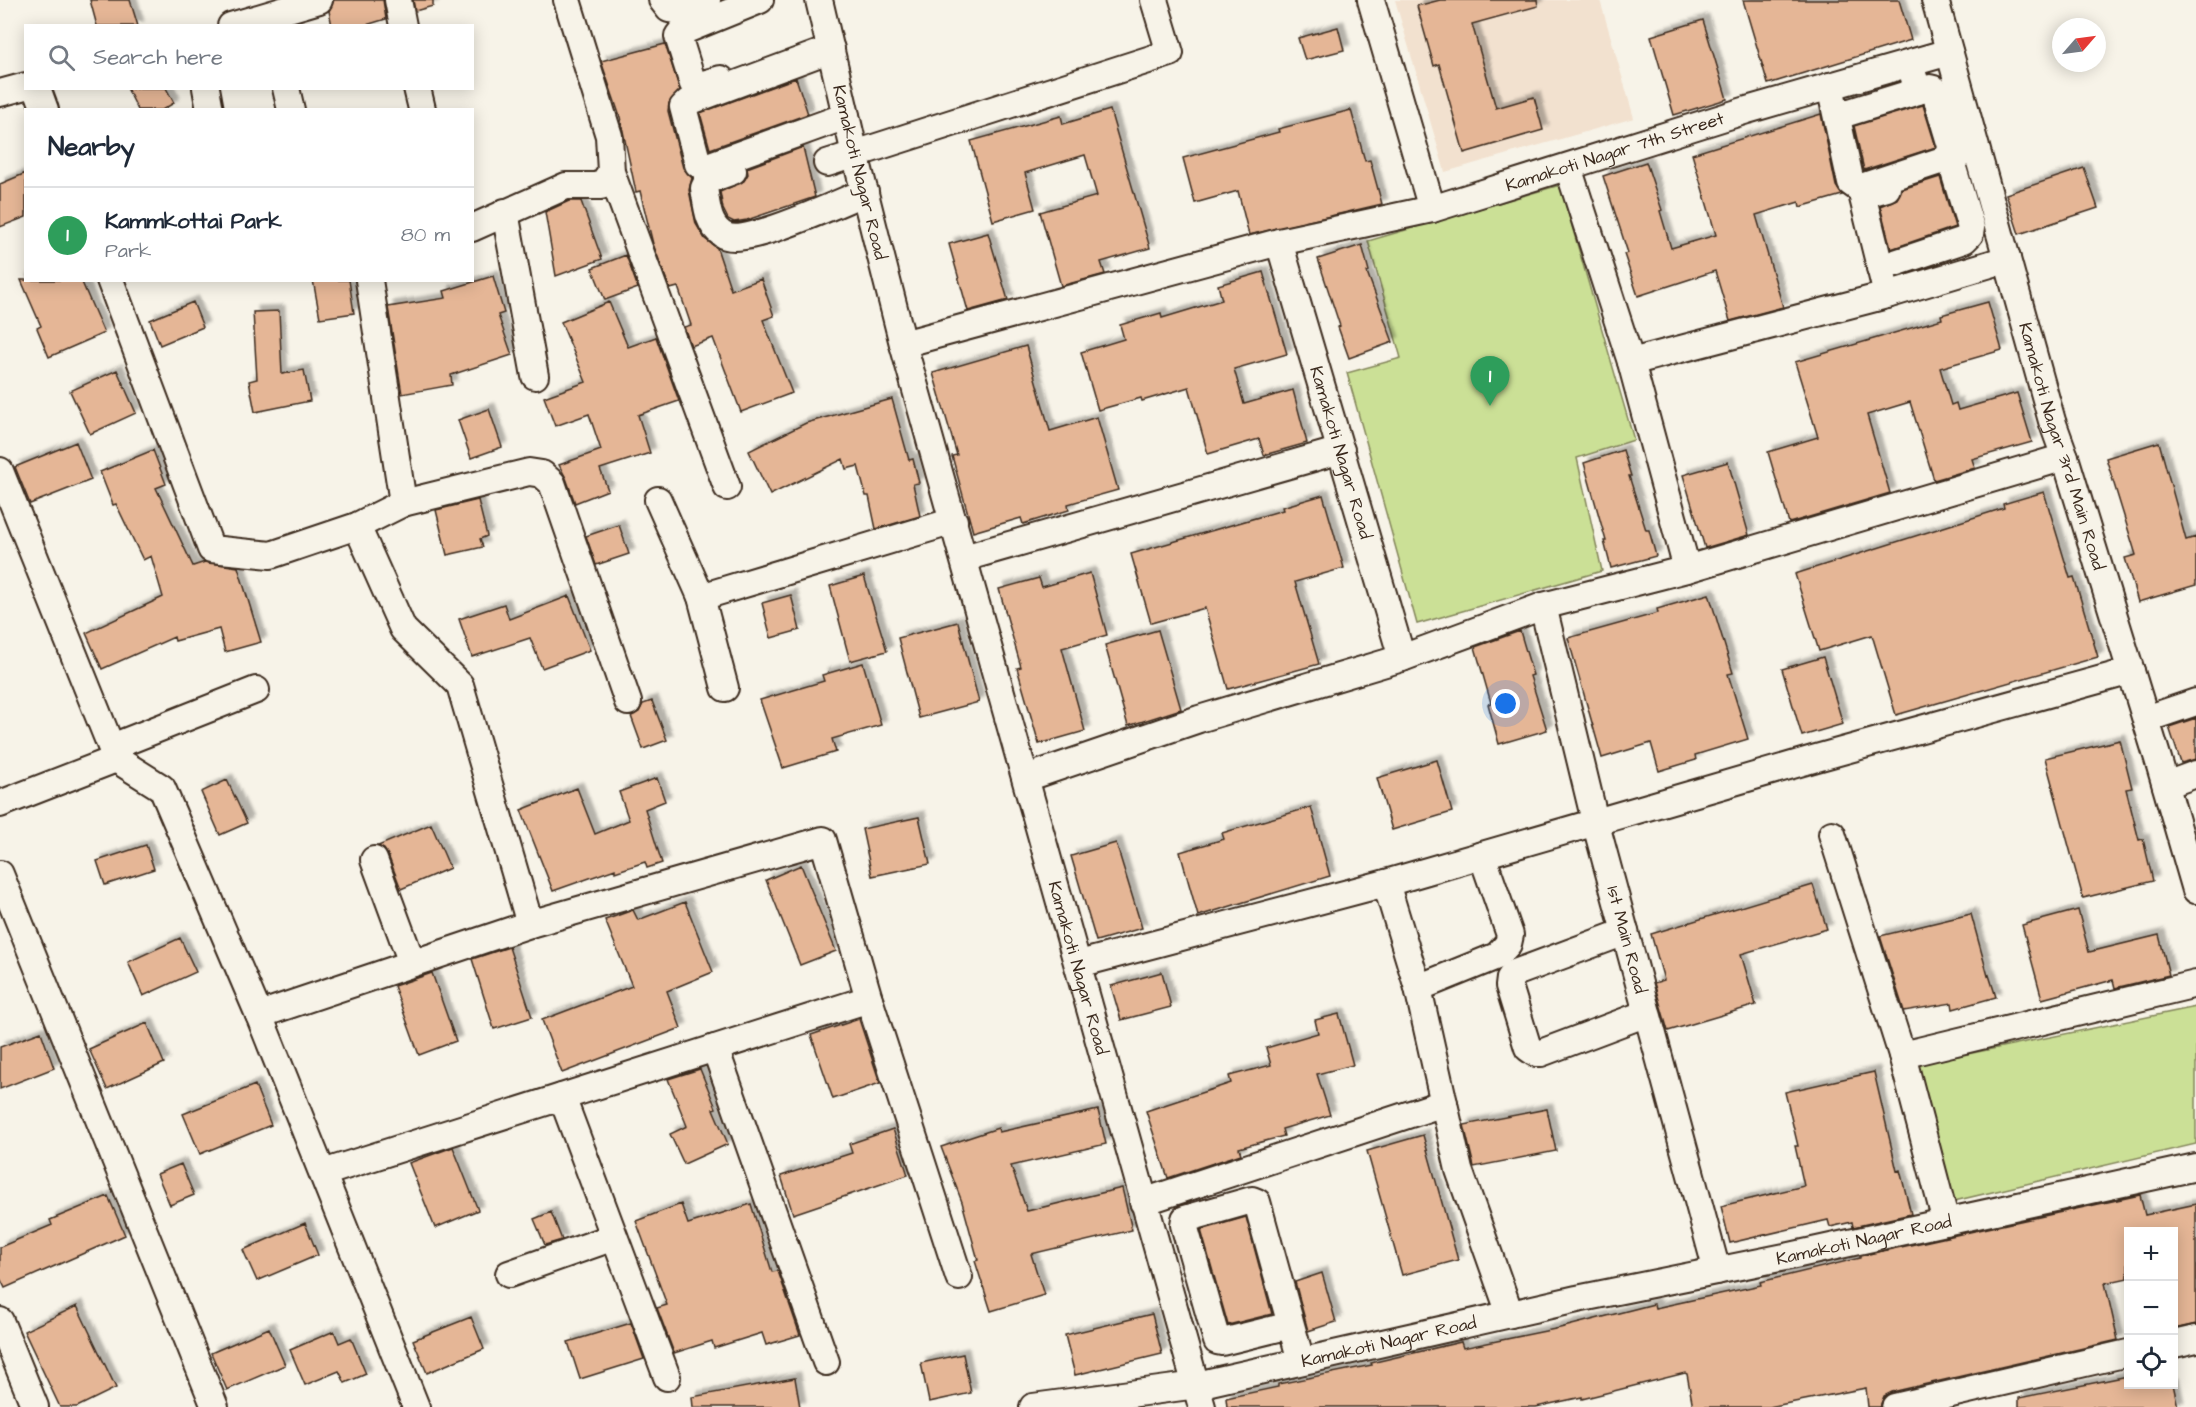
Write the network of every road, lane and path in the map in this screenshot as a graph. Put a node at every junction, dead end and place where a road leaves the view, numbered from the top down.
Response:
1 (319, 0) edge
2 (398, 0) edge
3 (567, 0) edge
4 (662, 0) edge
5 (707, 0) edge
6 (760, 0) edge
7 (819, 0) edge
8 (1154, 0) edge
9 (1371, 0) edge
10 (1935, 0) edge
11 (270, 20) edge
12 (244, 24) edge
13 (404, 24) edge
14 (829, 42) junction
15 (1949, 52) junction
16 (1910, 64) junction
17 (1830, 86) junction
18 (24, 87) edge
19 (38, 90) edge
20 (206, 90) edge
21 (286, 90) edge
22 (1918, 91) junction
23 (0, 93) edge
24 (44, 108) edge
25 (210, 108) edge
26 (291, 108) edge
27 (1837, 116) junction
28 (855, 153) junction
29 (1966, 158) junction
30 (1568, 167) junction
31 (611, 172) junction
32 (1432, 208) junction
33 (505, 212) junction
34 (474, 227) edge
35 (1279, 242) junction
36 (2007, 259) junction
37 (1880, 268) junction
38 (111, 282) edge
39 (369, 282) edge
40 (1887, 295) junction
41 (903, 344) junction
42 (1631, 362) junction
43 (535, 376) dead end
44 (1341, 450) junction
45 (2065, 457) junction
46 (0, 471) edge
47 (727, 487) dead end
48 (658, 500) dead end
49 (403, 503) junction
50 (954, 521) junction
51 (357, 526) junction
52 (964, 558) junction
53 (1687, 569) junction
54 (701, 597) junction
55 (1543, 606) junction
56 (1402, 658) junction
57 (2131, 671) junction
58 (725, 688) dead end
59 (256, 690) dead end
60 (628, 702) dead end
61 (2196, 702) edge
62 (2146, 719) junction
63 (114, 753) junction
64 (2196, 774) edge
65 (1026, 778) junction
66 (2166, 784) junction
67 (0, 804) edge
68 (1595, 821) junction
69 (1832, 834) dead end
70 (2190, 845) edge
71 (1482, 855) junction
72 (374, 860) dead end
73 (0, 874) edge
74 (1386, 883) junction
75 (2196, 890) edge
76 (530, 924) junction
77 (1625, 932) junction
78 (412, 963) junction
79 (1079, 964) junction
80 (2196, 984) edge
81 (1418, 988) junction
82 (869, 999) junction
83 (1647, 1013) junction
84 (259, 1015) junction
85 (715, 1048) junction
86 (1902, 1055) junction
87 (562, 1097) junction
88 (1444, 1103) junction
89 (2196, 1167) edge
90 (323, 1173) junction
91 (1181, 1189) junction
92 (1143, 1202) junction
93 (1190, 1218) junction
94 (1946, 1222) junction
95 (614, 1237) junction
96 (1195, 1264) junction
97 (1717, 1271) junction
98 (1164, 1273) junction
99 (509, 1274) dead end
100 (959, 1277) dead end
101 (1205, 1303) junction
102 (1176, 1312) junction
103 (1510, 1314) junction
104 (0, 1322) edge
105 (1291, 1325) junction
106 (2196, 1339) edge
107 (2178, 1343) edge
108 (2124, 1354) edge
109 (1301, 1361) junction
110 (826, 1362) dead end
111 (667, 1377) dead end
112 (1200, 1396) edge
113 (35, 1407) edge
114 (215, 1407) edge
115 (416, 1407) edge
116 (1033, 1407) edge
117 (1895, 1407) edge

1 - 11 street
2 - 13 street
3 - 31 street
4 - 5 street
6 - 14 street
7 - 14 street, Kamakoti Nagar Road
8 - 28 street
9 - 32 street
10 - 15 street, Kamakoti Nagar 3rd Main Road
11 - 12 street
14 - 28 street, Kamakoti Nagar Road
14 - 28 street
15 - 16 street, Kamakoti Nagar 7th Street
15 - 29 street, Kamakoti Nagar 3rd Main Road
16 - 17 street, Kamakoti Nagar 7th Street
16 - 22 street
17 - 27 street
17 - 30 street, Kamakoti Nagar 7th Street
18 - 23 street
19 - 24 street
20 - 25 street
21 - 26 street
22 - 27 street
22 - 29 street
27 - 29 street
28 - 28 street
28 - 41 street, Kamakoti Nagar Road
29 - 36 street, Kamakoti Nagar 3rd Main Road
29 - 37 street
29 - 37 street
30 - 32 street, Kamakoti Nagar 7th Street
30 - 42 street
31 - 33 street
31 - 47 street
32 - 35 street, Kamakoti Nagar 7th Street
33 - 34 street
33 - 43 street
35 - 41 street
35 - 44 street, Kamakoti Nagar Road
36 - 40 street
36 - 45 street, Kamakoti Nagar 3rd Main Road
37 - 40 street
38 - 51 street
39 - 49 street
40 - 42 street
41 - 50 street, Kamakoti Nagar Road
42 - 53 street
44 - 52 street
44 - 56 street, Kamakoti Nagar Road
45 - 53 street
45 - 57 street, Kamakoti Nagar 3rd Main Road
46 - 63 street
48 - 54 street
49 - 51 street
49 - 60 street
50 - 52 street, Kamakoti Nagar Road
50 - 54 street
51 - 76 street
52 - 65 street, Kamakoti Nagar Road
53 - 55 street
54 - 58 street
55 - 56 street
55 - 68 street, 1st Main Road
56 - 65 street
57 - 62 street, Kamakoti Nagar 3rd Main Road
57 - 68 street
59 - 63 street
61 - 62 street
62 - 66 street, Kamakoti Nagar 3rd Main Road
63 - 67 street
63 - 84 street
64 - 66 street
65 - 79 street, Kamakoti Nagar Road
66 - 70 street, Kamakoti Nagar 3rd Main Road
68 - 71 street
68 - 77 street, 1st Main Road
69 - 86 street
70 - 75 street, Kamakoti Nagar 3rd Main Road
71 - 74 street
71 - 81 street
72 - 78 street
73 - 114 street
74 - 79 street
74 - 81 street
76 - 78 street
76 - 82 street
77 - 83 street, 1st Main Road
77 - 83 street
78 - 84 street
79 - 92 street, Kamakoti Nagar Road
80 - 86 street
81 - 88 street
82 - 85 street
82 - 100 street
83 - 97 street, 1st Main Road
84 - 90 street
85 - 87 street
85 - 110 street
86 - 94 street
87 - 90 street
87 - 95 street
88 - 91 street
88 - 103 street
89 - 94 street, Kamakoti Nagar Road
90 - 115 street
91 - 92 street
91 - 93 street
92 - 98 street, Kamakoti Nagar Road
93 - 96 street
93 - 105 street
94 - 97 street, Kamakoti Nagar Road
95 - 99 street
95 - 111 street
96 - 98 street
96 - 101 street
97 - 103 street, Kamakoti Nagar Road
98 - 102 street, Kamakoti Nagar Road
101 - 102 street
101 - 105 street
102 - 112 street, Kamakoti Nagar Road
103 - 109 street, Kamakoti Nagar Road
104 - 113 street
105 - 109 street
106 - 107 street
108 - 117 street
109 - 112 street, Kamakoti Nagar Road
112 - 116 street

